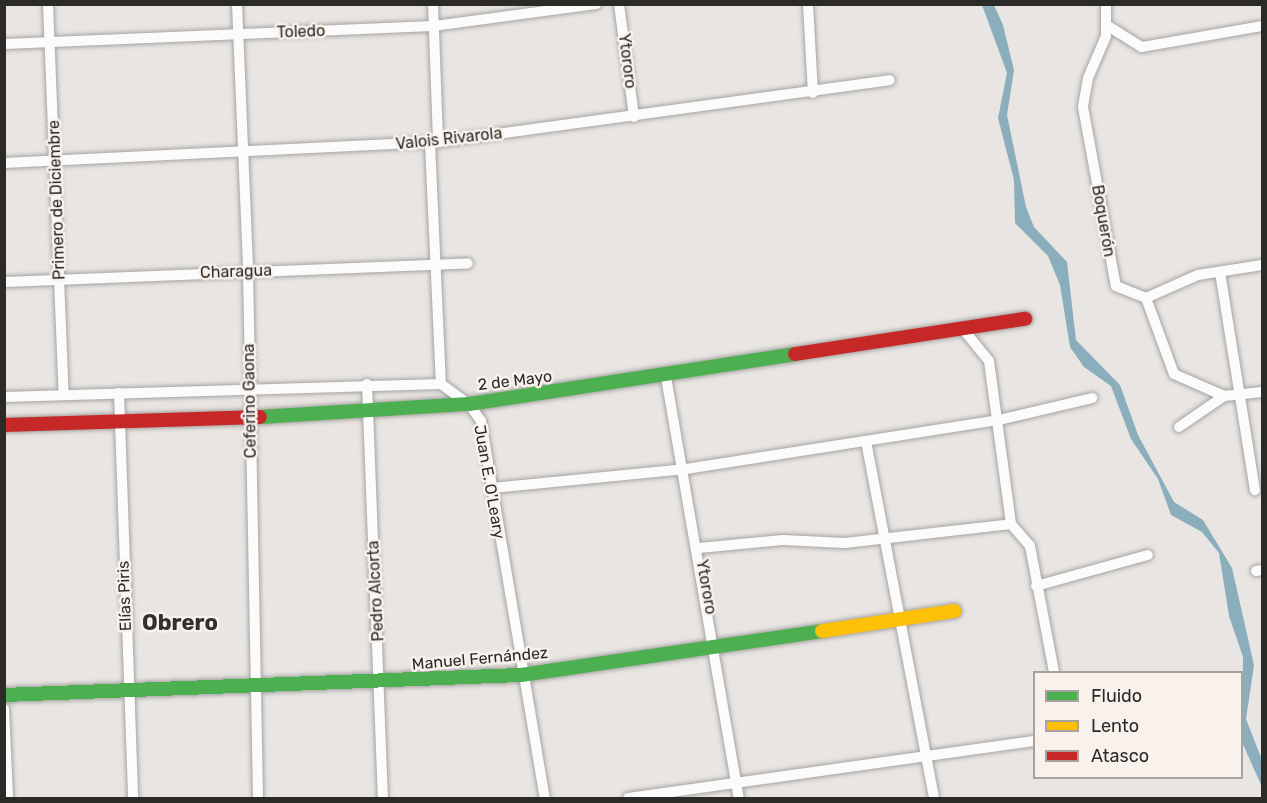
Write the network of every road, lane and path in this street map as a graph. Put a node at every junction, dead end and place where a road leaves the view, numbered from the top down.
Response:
1 (48, 4) edge
2 (237, 4) edge
3 (434, 4) edge
4 (597, 4) edge
5 (619, 4) edge
6 (808, 4) edge
7 (1106, 4) edge
8 (434, 26) junction
9 (1108, 26) junction
10 (1263, 26) edge
11 (237, 34) junction
12 (50, 42) junction
13 (4, 44) edge
14 (890, 80) dead end
15 (813, 93) junction
16 (634, 117) junction
17 (434, 143) junction
18 (243, 153) junction
19 (55, 161) junction
20 (4, 164) edge
21 (468, 263) dead end
22 (1263, 265) edge
23 (436, 266) junction
24 (248, 271) junction
25 (1220, 272) junction
26 (60, 279) junction
27 (4, 282) edge
28 (1146, 298) junction
29 (1025, 319) dead end
30 (963, 329) junction
31 (666, 377) junction
32 (367, 384) junction
33 (441, 384) junction
34 (250, 388) junction
35 (1263, 392) edge
36 (119, 393) junction
37 (64, 395) junction
38 (1224, 396) junction
39 (1237, 396) junction
40 (4, 398) edge
41 (1092, 398) dead end
42 (470, 404) junction
43 (368, 413) junction
44 (250, 415) junction
45 (120, 420) junction
46 (999, 420) junction
47 (4, 424) edge
48 (1179, 427) dead end
49 (866, 441) junction
50 (686, 469) junction
51 (492, 488) junction
52 (1255, 490) dead end
53 (1011, 524) junction
54 (882, 537) junction
55 (699, 548) junction
56 (1148, 555) dead end
57 (1036, 586) junction
58 (954, 611) dead end
59 (903, 619) junction
60 (716, 646) junction
61 (1054, 671) edge
62 (521, 675) junction
63 (380, 683) junction
64 (255, 688) junction
65 (128, 694) junction
66 (4, 695) edge
67 (4, 709) edge
68 (1033, 741) edge
69 (927, 753) junction
70 (737, 783) junction
71 (8, 798) edge
72 (133, 798) edge
73 (258, 798) edge
74 (383, 798) edge
75 (545, 798) edge
76 (628, 798) edge
77 (739, 798) edge
78 (934, 798) edge

1 - 12 street, Primero de Diciembre
2 - 11 street, Ceferino Gaona
3 - 8 street
4 - 8 street, Toledo
5 - 16 street, Ytororo
6 - 15 street
7 - 9 street, Boquerón
8 - 11 street, Toledo
8 - 17 street
9 - 10 street
9 - 28 street, Boquerón
11 - 12 street, Toledo
11 - 18 street, Ceferino Gaona
12 - 13 street, Toledo
12 - 19 street, Primero de Diciembre
14 - 15 street, Valois Rivarola
15 - 16 street, Valois Rivarola
16 - 17 street, Valois Rivarola
17 - 18 street, Valois Rivarola
17 - 23 street
18 - 19 street, Valois Rivarola
18 - 24 street, Ceferino Gaona
19 - 20 street, Valois Rivarola
19 - 26 street, Primero de Diciembre
21 - 23 street, Charagua
22 - 25 street
23 - 24 street, Charagua
23 - 33 street
24 - 26 street, Charagua
24 - 34 street, Ceferino Gaona
25 - 28 street
25 - 39 street
26 - 27 street, Charagua
26 - 37 street, Primero de Diciembre
28 - 38 street
29 - 30 street, 2 de Mayo
30 - 31 street, 2 de Mayo
30 - 46 street
31 - 42 street, 2 de Mayo
31 - 50 street, Ytororo
32 - 33 street
32 - 34 street
32 - 43 street, Pedro Alcorta
33 - 42 street, Juan E. O'Leary
34 - 36 street
34 - 44 street, Ceferino Gaona
35 - 39 street
36 - 37 street
36 - 45 street, Elías Piris
37 - 40 street
38 - 39 street
38 - 48 street
39 - 52 street
41 - 46 street
42 - 43 street, 2 de Mayo
42 - 51 street, Juan E. O'Leary
43 - 44 street, 2 de Mayo
43 - 63 street, Pedro Alcorta
44 - 45 street, 2 de Mayo
44 - 64 street, Ceferino Gaona
45 - 47 street, 2 de Mayo
45 - 65 street, Elías Piris
46 - 49 street
46 - 53 street
49 - 50 street
49 - 54 street
50 - 51 street
50 - 55 street, Ytororo
51 - 62 street, Juan E. O'Leary
53 - 54 street
53 - 57 street
54 - 55 street
54 - 59 street
55 - 60 street, Ytororo
56 - 57 street
57 - 61 street
58 - 59 street, Manuel Fernández
59 - 60 street, Manuel Fernández
59 - 69 street
60 - 62 street, Manuel Fernández
60 - 70 street, Ytororo
62 - 63 street, Manuel Fernández
62 - 75 street, Juan E. O'Leary
63 - 64 street, Manuel Fernández
63 - 74 street, Pedro Alcorta
64 - 65 street, Manuel Fernández
64 - 73 street, Ceferino Gaona
65 - 66 street, Manuel Fernández
65 - 72 street, Elías Piris
67 - 71 street
68 - 69 street
69 - 70 street
69 - 78 street
70 - 76 street
70 - 77 street, Ytororo

